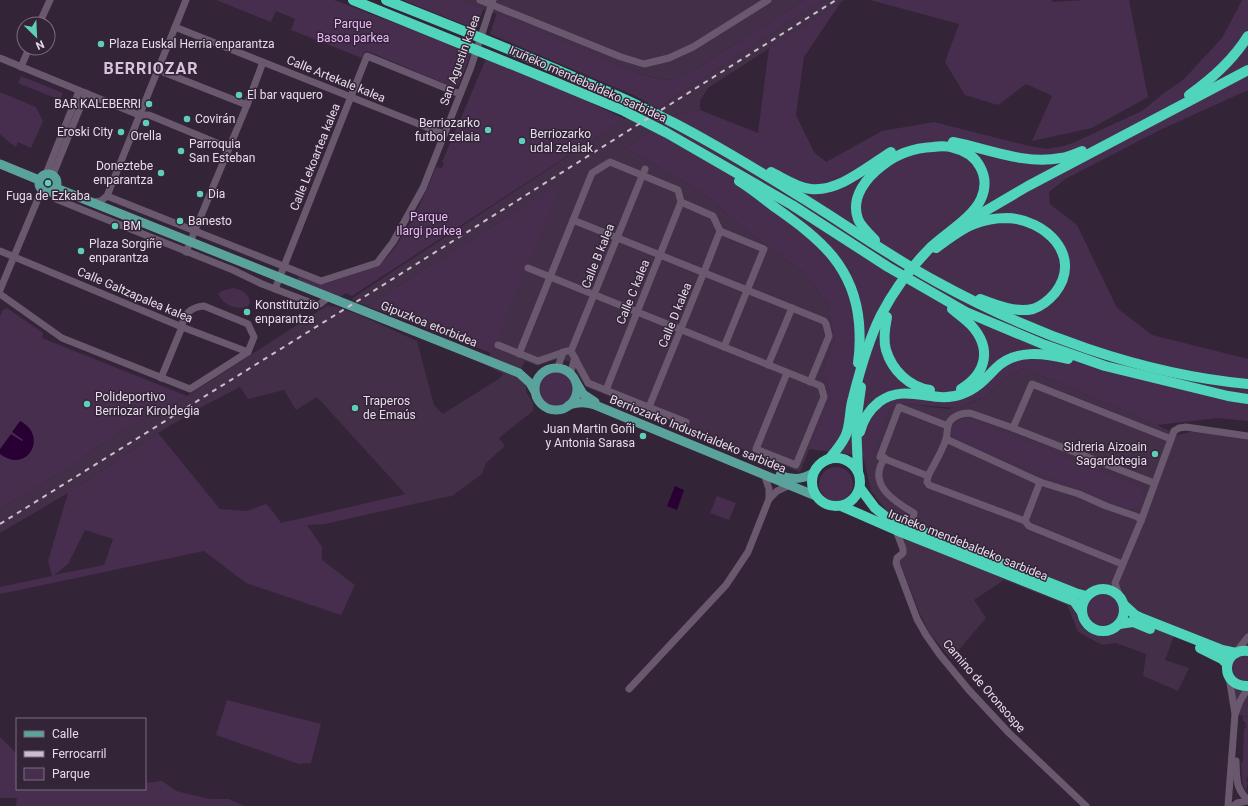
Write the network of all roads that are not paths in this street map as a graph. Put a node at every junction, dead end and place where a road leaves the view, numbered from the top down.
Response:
1 (50, 0) edge
2 (186, 0) edge
3 (353, 0) edge
4 (386, 0) edge
5 (480, 0) edge
6 (768, 0) edge
7 (492, 2) edge
8 (43, 16) edge
9 (175, 27) junction
10 (1248, 36) edge
11 (26, 56) edge
12 (0, 58) edge
13 (263, 62) junction
14 (21, 67) junction
15 (158, 70) junction
16 (1248, 70) edge
17 (79, 91) junction
18 (86, 94) junction
19 (460, 94) junction
20 (351, 97) junction
21 (247, 105) junction
22 (139, 115) junction
23 (444, 134) junction
24 (712, 144) junction
25 (690, 146) junction
26 (229, 148) junction
27 (1093, 148) junction
28 (0, 164) edge
29 (644, 172) junction
30 (46, 177) junction
31 (50, 190) junction
32 (107, 196) junction
33 (94, 202) junction
34 (681, 202) junction
35 (118, 212) junction
36 (573, 220) junction
37 (962, 220) junction
38 (114, 223) junction
39 (196, 231) junction
40 (720, 231) junction
41 (617, 238) junction
42 (191, 241) junction
43 (936, 248) junction
44 (0, 251) edge
45 (186, 252) junction
46 (893, 254) junction
47 (659, 255) junction
48 (14, 257) junction
49 (283, 266) junction
50 (528, 268) dead end
51 (704, 272) junction
52 (279, 277) junction
53 (550, 277) junction
54 (937, 279) junction
55 (275, 289) junction
56 (0, 290) edge
57 (748, 290) junction
58 (928, 290) junction
59 (0, 294) edge
60 (594, 295) junction
61 (329, 296) junction
62 (792, 308) junction
63 (637, 312) junction
64 (887, 316) junction
65 (182, 327) junction
66 (681, 330) junction
67 (498, 345) dead end
68 (724, 347) junction
69 (571, 351) junction
70 (248, 352) junction
71 (563, 352) junction
72 (519, 354) junction
73 (575, 358) junction
74 (768, 365) junction
75 (558, 368) junction
76 (519, 373) junction
77 (541, 373) junction
78 (788, 373) junction
79 (570, 374) junction
80 (161, 378) junction
81 (576, 382) junction
82 (810, 382) junction
83 (1248, 384) edge
84 (534, 390) junction
85 (606, 390) junction
86 (1228, 396) junction
87 (1248, 399) edge
88 (852, 400) junction
89 (570, 405) junction
90 (649, 407) junction
91 (686, 422) dead end
92 (948, 426) junction
93 (1013, 428) junction
94 (1248, 436) edge
95 (946, 439) junction
96 (1171, 439) junction
97 (857, 444) junction
98 (829, 458) junction
99 (885, 458) junction
100 (858, 471) junction
101 (813, 473) junction
102 (764, 474) junction
103 (928, 476) junction
104 (1040, 482) junction
105 (1154, 483) junction
106 (790, 485) junction
107 (860, 488) junction
108 (816, 496) junction
109 (769, 499) junction
110 (841, 506) junction
111 (1025, 521) junction
112 (1141, 521) junction
113 (912, 527) junction
114 (896, 530) junction
115 (1122, 564) junction
116 (1119, 595) junction
117 (1086, 596) junction
118 (1124, 605) junction
119 (1081, 611) junction
120 (1119, 624) junction
121 (1248, 637) edge
122 (1248, 651) edge
123 (1236, 653) junction
124 (1228, 664) junction
125 (1229, 677) junction
126 (1248, 687) edge
127 (630, 689) dead end
128 (1235, 714) junction
129 (1234, 747) junction
130 (1230, 793) junction
131 (1245, 799) edge
132 (1086, 806) edge
133 (1228, 806) edge
134 (1233, 806) edge

1 - 8 street
2 - 9 street
3 - 25 highway, Iruñeko mendebaldeko sarbidea
4 - 24 highway, Iruñeko mendebaldeko sarbidea
5 - 7 street
6 - 7 street
7 - 19 street, San Agustin kalea
9 - 13 street, Calle Artekale kalea
9 - 15 street
10 - 27 highway
11 - 14 street
12 - 14 street
13 - 20 street, Calle Artekale kalea
13 - 21 street
14 - 17 street
15 - 21 street
15 - 22 street
16 - 43 highway
17 - 18 street
17 - 30 street
18 - 22 street
18 - 30 street
19 - 20 street, Calle Lekoartea kalea
19 - 23 street, San Agustin kalea
20 - 23 street, Calle Artekale kalea
20 - 49 street, Calle Lekoartea kalea
21 - 26 street
22 - 26 street
22 - 32 street
23 - 49 street, San Agustin kalea
24 - 27 highway
24 - 46 highway, Iruñeko mendebaldeko sarbidea
25 - 58 highway, Iruñeko mendebaldeko sarbidea
25 - 88 highway
26 - 39 street
27 - 37 highway
28 - 30 main road
29 - 34 street
29 - 36 street
29 - 41 street, Calle B kalea
30 - 31 main road
30 - 31 main road
31 - 33 main road, Gipuzkoa etorbidea
31 - 38 street
31 - 48 street
32 - 33 street
32 - 39 street
33 - 35 main road, Gipuzkoa etorbidea
34 - 40 street
34 - 47 street, Calle C kalea
35 - 38 street
35 - 42 main road, Gipuzkoa etorbidea
36 - 41 street
36 - 53 street
37 - 46 highway
37 - 88 highway
38 - 45 street
39 - 42 street
39 - 49 street
40 - 51 street, Calle D kalea
40 - 57 street
41 - 47 street
41 - 60 street, Calle B kalea
42 - 45 street
42 - 52 main road, Gipuzkoa etorbidea
43 - 54 highway
43 - 64 highway
44 - 48 street, Calle Galtzapalea kalea
45 - 55 street
46 - 54 highway
47 - 51 street
47 - 63 street, Calle C kalea
48 - 56 street
48 - 65 street, Calle Galtzapalea kalea
49 - 52 street
50 - 53 street
51 - 57 street
51 - 66 street, Calle D kalea
52 - 55 street
52 - 61 main road, Gipuzkoa etorbidea
53 - 60 street
53 - 72 street
54 - 83 highway
55 - 61 street
57 - 62 street
57 - 68 street
58 - 64 highway
58 - 86 highway
59 - 80 street
60 - 63 street
60 - 69 street, Calle B kalea
61 - 76 main road, Gipuzkoa etorbidea
62 - 74 street
62 - 82 street
63 - 66 street
63 - 85 street, Calle C kalea
64 - 97 highway
65 - 70 street, Calle Galtzapalea kalea
65 - 70 street
65 - 80 street
66 - 68 street
66 - 90 street, Calle D kalea
67 - 72 street
68 - 74 street
69 - 71 street
69 - 73 street
70 - 80 street
71 - 72 street
71 - 75 street
73 - 79 street
73 - 85 street
74 - 78 street
75 - 77 main road
75 - 79 main road
76 - 77 main road, Gipuzkoa etorbidea
76 - 84 main road, Gipuzkoa etorbidea
77 - 84 main road
78 - 82 street
78 - 82 street
79 - 81 main road
81 - 89 main road
81 - 101 main road, Berriozarko Industrialdeko sarbidea
84 - 89 main road
85 - 90 street
86 - 87 highway
86 - 97 highway
88 - 98 highway
89 - 102 main road, Berriozarko Industrialdeko sarbidea
90 - 91 street
92 - 93 street
92 - 95 street
92 - 99 street
93 - 96 street
93 - 105 street
94 - 96 street
95 - 103 street
95 - 104 street
96 - 105 street
97 - 100 highway
98 - 100 highway
98 - 101 highway
99 - 103 street
99 - 113 street
100 - 107 highway
101 - 108 highway
102 - 106 main road, Berriozarko Industrialdeko sarbidea
102 - 109 street
103 - 111 street
104 - 111 street
104 - 112 street
105 - 112 street
106 - 108 main road, Berriozarko Industrialdeko sarbidea
106 - 109 street
107 - 110 highway
107 - 113 highway, Iruñeko mendebaldeko sarbidea
108 - 110 highway
109 - 127 street
110 - 114 highway, Iruñeko mendebaldeko sarbidea
111 - 115 street
112 - 115 street
113 - 117 highway, Iruñeko mendebaldeko sarbidea
114 - 119 highway, Iruñeko mendebaldeko sarbidea
114 - 132 street, Camino de Oronsospe
115 - 116 street
116 - 117 highway
116 - 118 highway
117 - 119 highway
118 - 120 highway
118 - 123 highway
119 - 120 highway
120 - 124 highway
121 - 123 street
122 - 123 highway
123 - 124 highway
124 - 125 highway
125 - 126 highway
125 - 128 street
126 - 128 street
128 - 129 street
129 - 130 street
129 - 131 street
130 - 131 street
130 - 133 street
131 - 134 street

